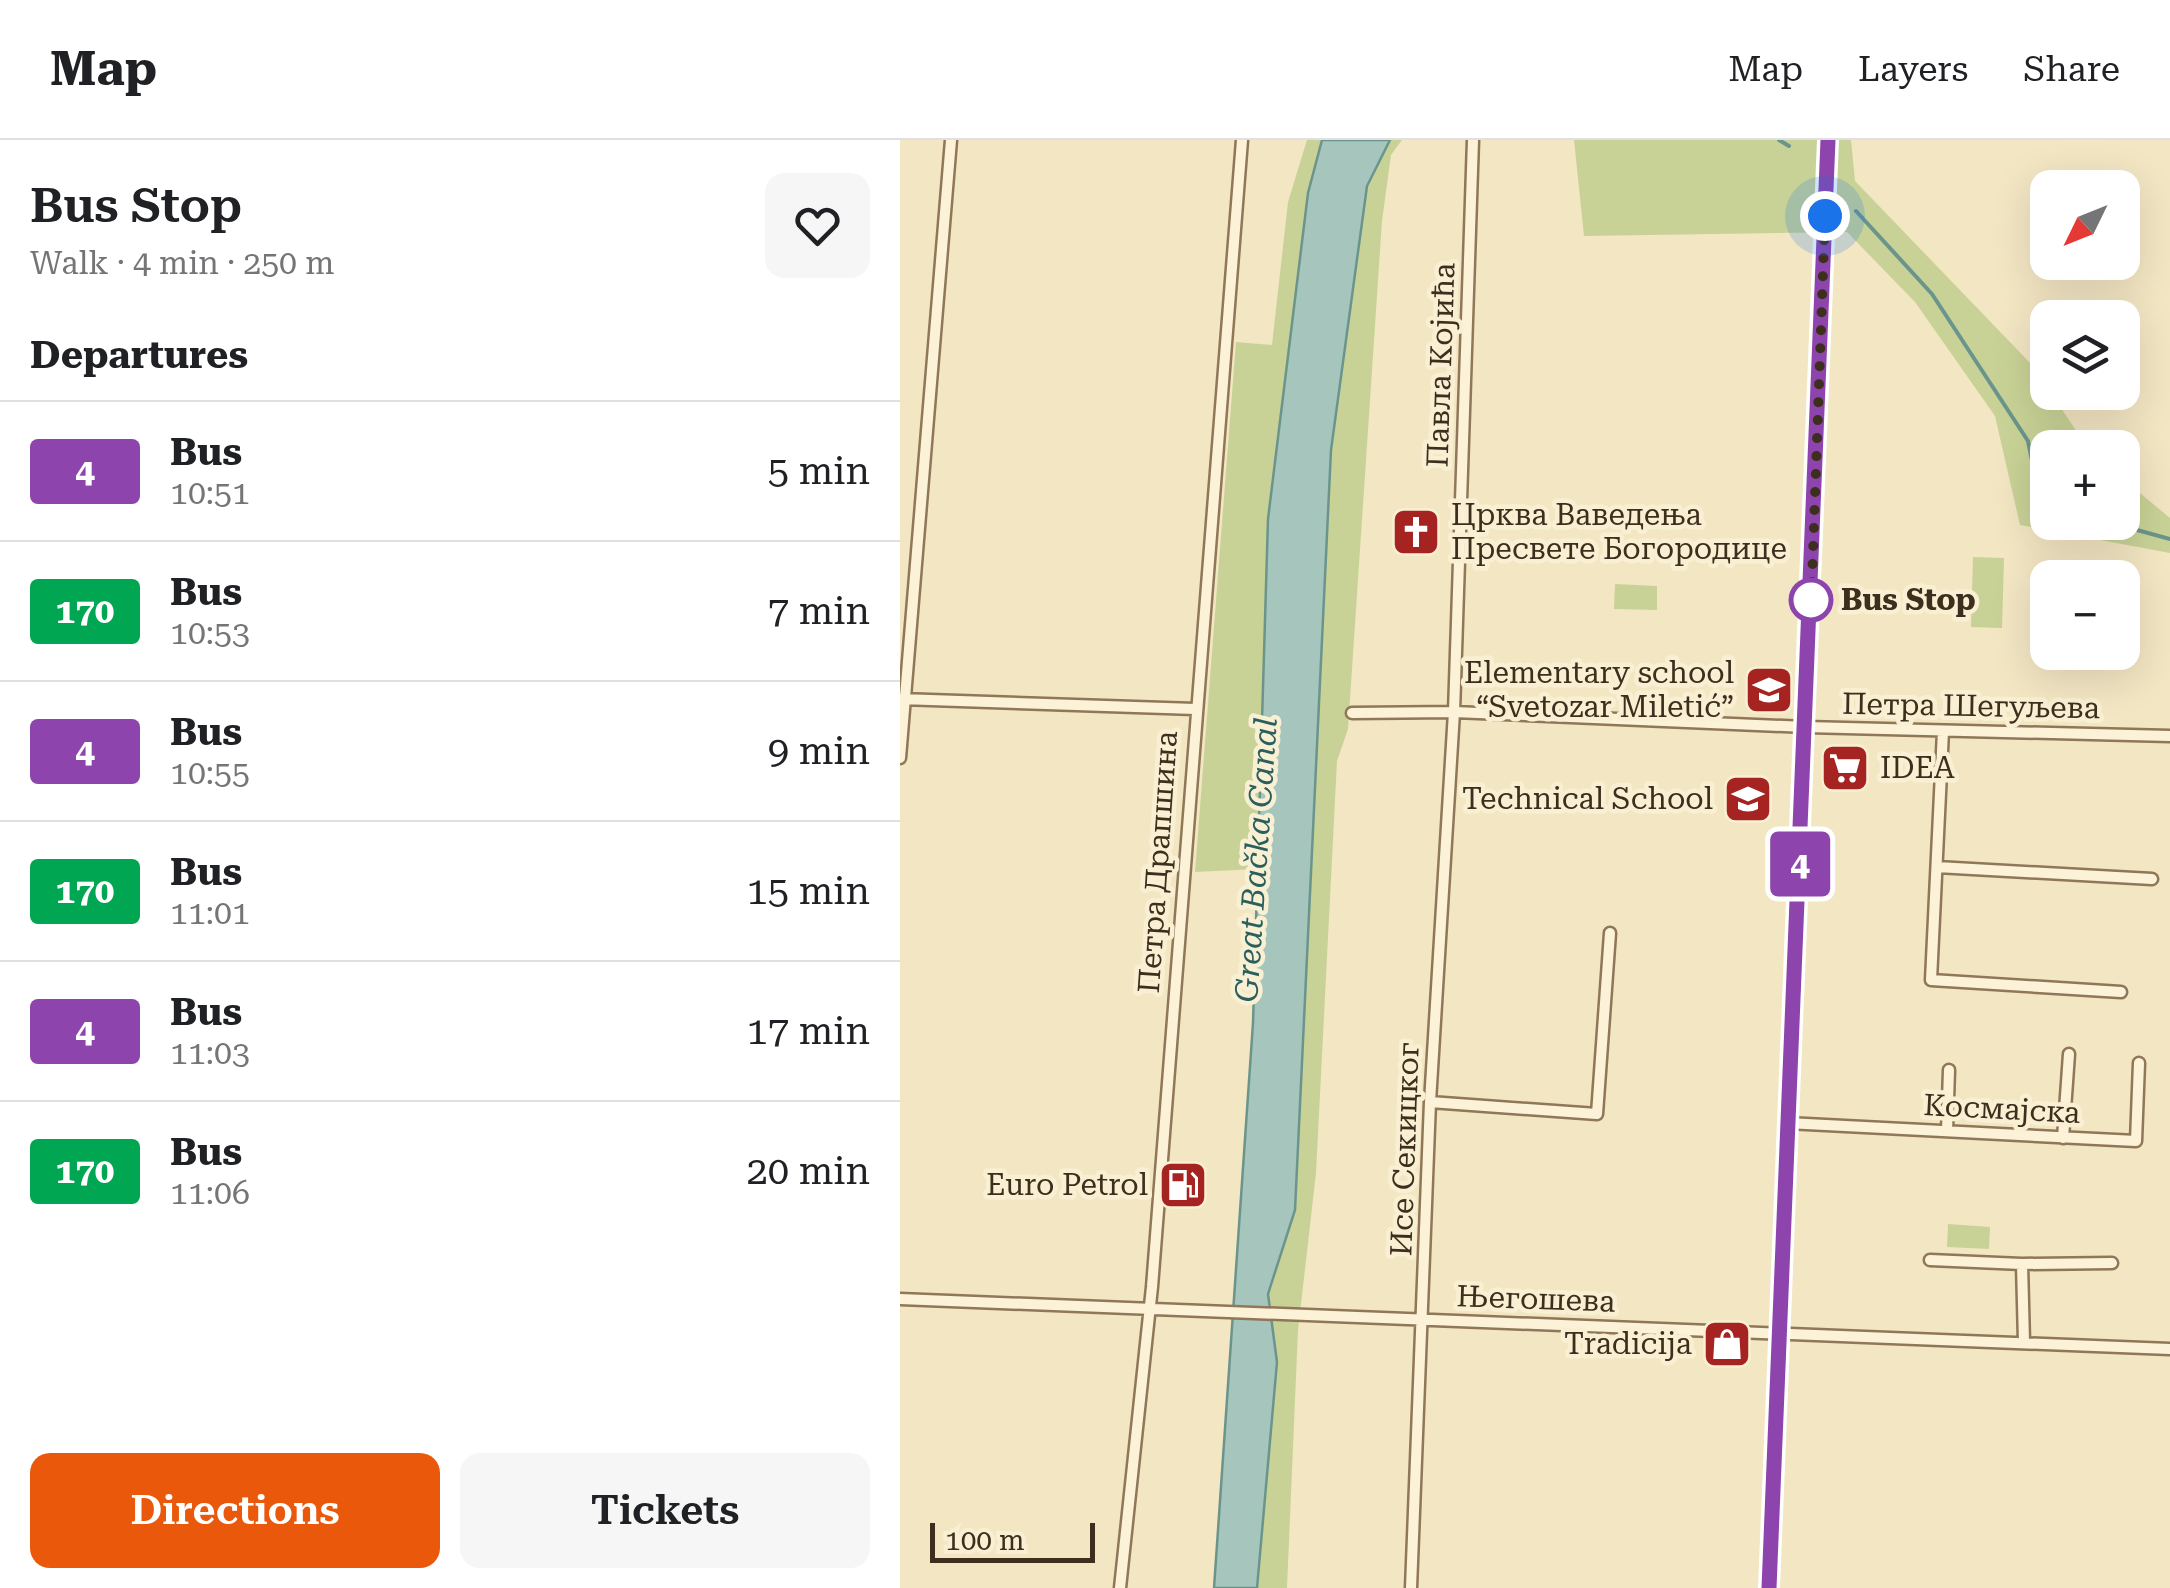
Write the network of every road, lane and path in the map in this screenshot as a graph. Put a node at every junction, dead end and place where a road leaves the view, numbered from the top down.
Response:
1 (951, 140) edge
2 (1242, 140) edge
3 (1473, 140) edge
4 (1828, 140) edge
5 (902, 699) edge
6 (1195, 709) junction
7 (1454, 712) junction
8 (1352, 713) dead end
9 (1806, 728) junction
10 (1943, 730) junction
11 (2170, 736) edge
12 (900, 758) edge
13 (1937, 867) junction
14 (2152, 879) dead end
15 (1610, 933) dead end
16 (2121, 992) dead end
17 (2068, 1054) dead end
18 (2139, 1063) dead end
19 (1949, 1070) dead end
20 (1430, 1102) junction
21 (1787, 1123) junction
22 (1947, 1131) junction
23 (2063, 1138) junction
24 (1930, 1260) dead end
25 (2022, 1264) junction
26 (2112, 1264) dead end
27 (900, 1299) edge
28 (1149, 1309) junction
29 (1423, 1320) junction
30 (1776, 1330) junction
31 (2024, 1342) junction
32 (2170, 1349) edge
33 (1120, 1588) edge
34 (1411, 1588) edge
35 (1769, 1588) edge

1 - 5 street
2 - 6 street, Петра Драпшина
3 - 7 street, Павла Којића
4 - 9 street
5 - 6 street
5 - 12 street
6 - 28 street, Петра Драпшина
7 - 8 street, Петра Шегуљева
7 - 9 street, Петра Шегуљева
7 - 20 street, Исе Секицког
9 - 10 street, Петра Шегуљева
9 - 21 street
10 - 11 street, Петра Шегуљева
10 - 13 street
13 - 14 street
13 - 16 street
15 - 20 street
17 - 23 street
18 - 23 street, Космајска
19 - 22 street
20 - 29 street, Исе Секицког
21 - 22 street, Космајска
21 - 30 street
22 - 23 street, Космајска
24 - 25 street
25 - 26 street
25 - 31 street
27 - 28 street, Његошева
28 - 29 street, Његошева
28 - 33 street, Петра Драпшина
29 - 30 street, Његошева
29 - 34 street, Исе Секицког
30 - 31 street, Његошева
30 - 35 street
31 - 32 street, Његошева

